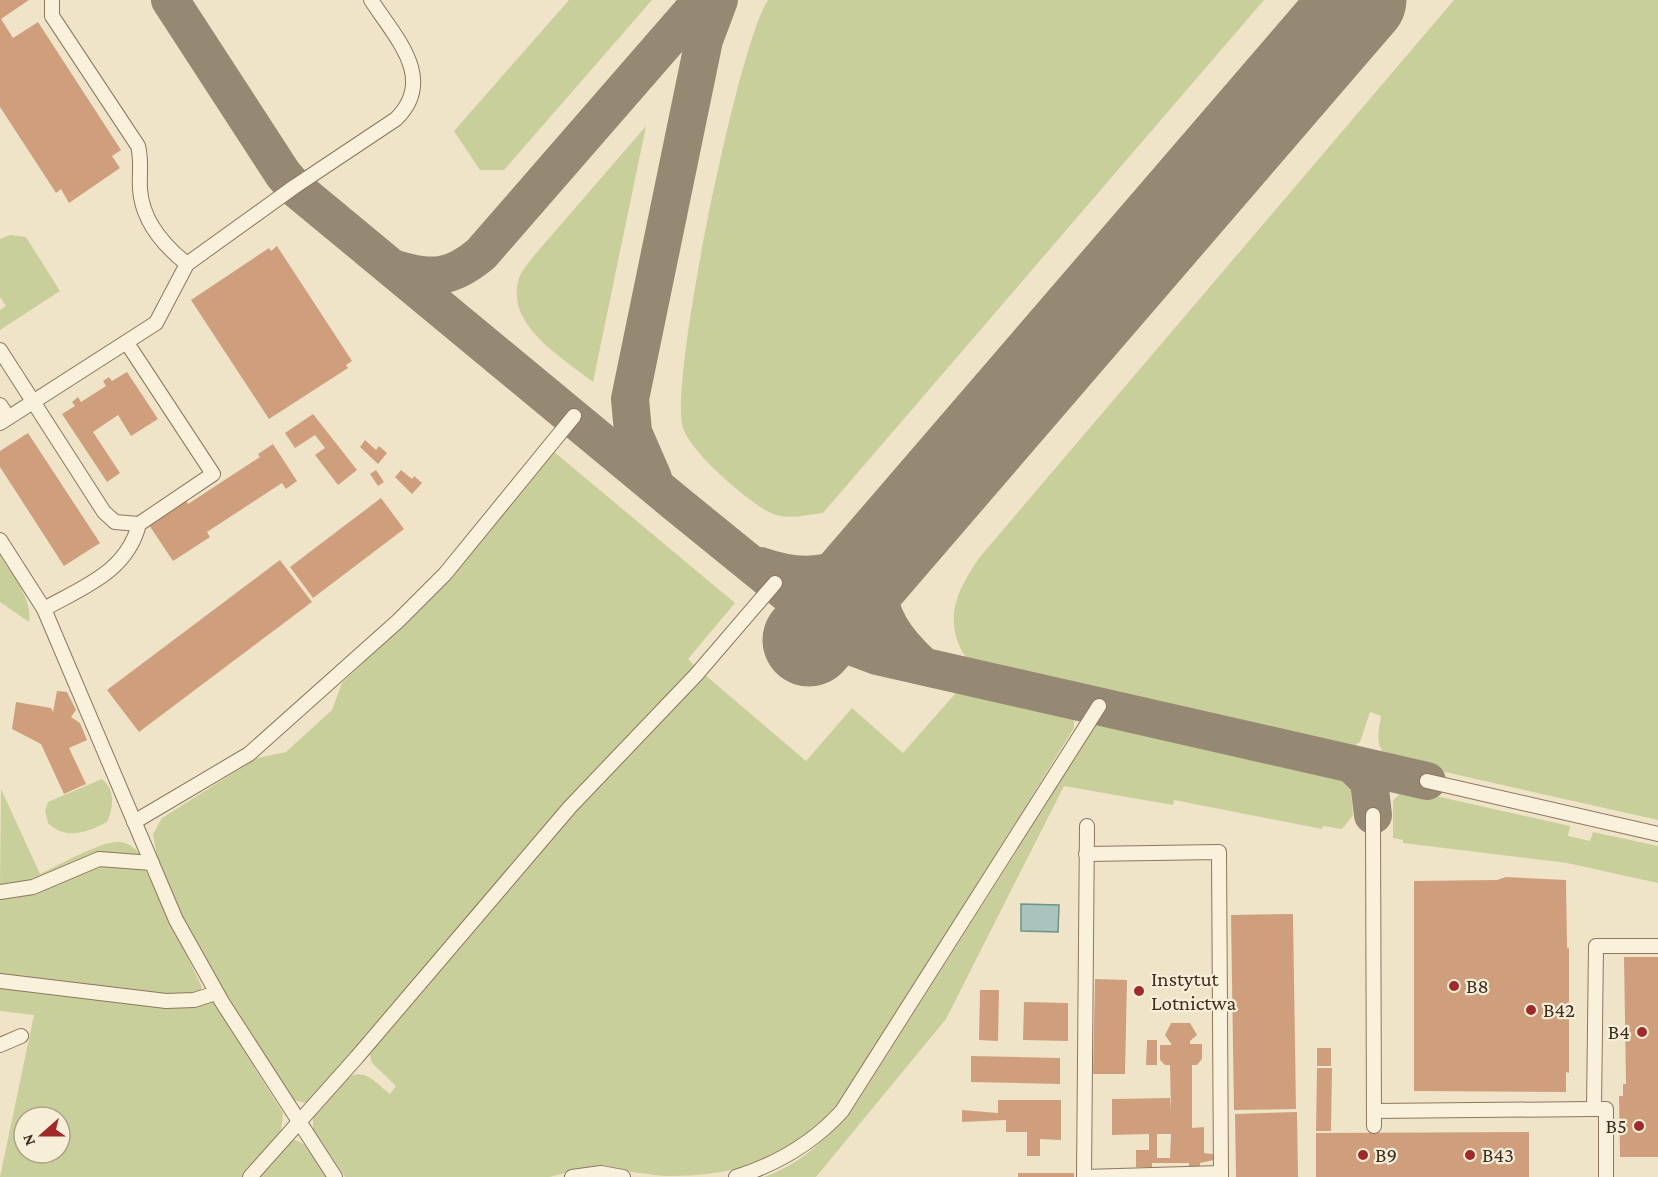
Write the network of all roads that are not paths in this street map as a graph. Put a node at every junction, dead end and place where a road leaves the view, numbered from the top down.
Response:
1 (52, 0) edge
2 (371, 0) edge
3 (187, 264) junction
4 (127, 343) junction
5 (0, 350) edge
6 (33, 401) junction
7 (0, 405) edge
8 (574, 416) dead end
9 (4, 420) edge
10 (139, 524) junction
11 (0, 540) edge
12 (775, 583) dead end
13 (44, 609) junction
14 (1099, 706) dead end
15 (1427, 781) dead end
16 (1373, 815) dead end
17 (134, 822) junction
18 (1087, 826) dead end
19 (1658, 834) edge
20 (1086, 854) junction
21 (152, 863) junction
22 (0, 892) edge
23 (1658, 946) edge
24 (0, 981) edge
25 (216, 993) junction
26 (21, 1036) dead end
27 (0, 1045) edge
28 (1594, 1109) junction
29 (1374, 1111) junction
30 (298, 1121) junction
31 (1374, 1126) dead end
32 (1221, 1175) edge
33 (250, 1177) edge
34 (334, 1177) edge
35 (572, 1177) edge
36 (623, 1177) edge
37 (736, 1177) edge
38 (1084, 1177) edge
39 (1606, 1177) edge

1 - 3 street
2 - 3 street
3 - 4 street
4 - 6 street
4 - 10 street
5 - 6 street
6 - 9 street
6 - 10 street
7 - 9 street
8 - 17 street
10 - 13 street
11 - 13 street
12 - 30 street
13 - 17 street
14 - 37 street
15 - 19 street
16 - 29 street
17 - 21 street
18 - 20 street
20 - 32 street
20 - 38 street
21 - 22 street
21 - 25 street
23 - 28 street
24 - 25 street
25 - 30 street
26 - 27 street
28 - 29 street
28 - 39 street
29 - 31 street
30 - 33 street
30 - 34 street
32 - 38 street
35 - 36 street

